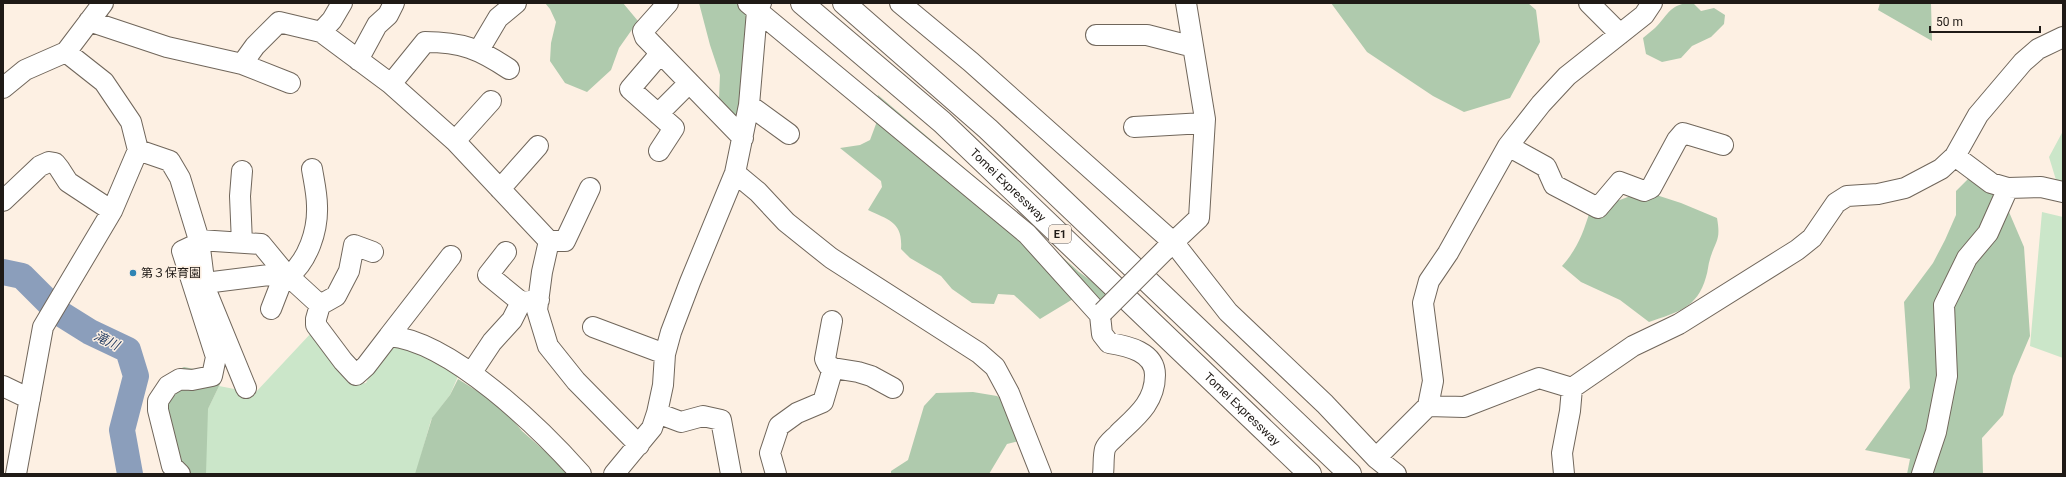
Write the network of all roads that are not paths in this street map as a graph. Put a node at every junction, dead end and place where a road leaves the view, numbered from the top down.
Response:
1 (103, 3) edge
2 (342, 3) edge
3 (394, 3) edge
4 (516, 3) edge
5 (668, 3) edge
6 (802, 3) edge
7 (844, 3) edge
8 (900, 3) edge
9 (1186, 3) edge
10 (1589, 3) edge
11 (1652, 3) edge
12 (756, 5) edge
13 (89, 21) junction
14 (322, 32) junction
15 (1620, 34) junction
16 (1096, 35) dead end
17 (2063, 37) edge
18 (1192, 44) junction
19 (479, 50) junction
20 (66, 52) junction
21 (660, 54) junction
22 (358, 60) junction
23 (242, 64) junction
24 (509, 69) dead end
25 (689, 82) junction
26 (290, 83) dead end
27 (391, 84) junction
28 (3, 88) edge
29 (491, 101) dead end
30 (749, 105) junction
31 (658, 114) junction
32 (1204, 122) junction
33 (1134, 127) dead end
34 (789, 134) dead end
35 (743, 138) junction
36 (455, 140) junction
37 (1723, 145) dead end
38 (538, 146) dead end
39 (1508, 146) junction
40 (138, 150) junction
41 (659, 151) dead end
42 (1955, 156) junction
43 (312, 169) dead end
44 (242, 171) dead end
45 (735, 173) junction
46 (590, 188) dead end
47 (2008, 188) junction
48 (500, 189) junction
49 (2063, 192) edge
50 (4, 201) edge
51 (112, 211) junction
52 (199, 241) junction
53 (549, 241) junction
54 (242, 243) junction
55 (1169, 247) junction
56 (373, 252) dead end
57 (506, 252) dead end
58 (451, 256) dead end
59 (287, 275) junction
60 (205, 283) junction
61 (530, 301) junction
62 (320, 305) junction
63 (271, 309) dead end
64 (1102, 313) junction
65 (832, 321) dead end
66 (593, 327) dead end
67 (389, 336) junction
68 (664, 354) junction
69 (833, 368) junction
70 (472, 372) junction
71 (3, 386) edge
72 (246, 388) dead end
73 (893, 388) dead end
74 (1572, 388) junction
75 (30, 399) junction
76 (1428, 406) junction
77 (657, 413) junction
78 (639, 446) junction
79 (1376, 458) junction
80 (16, 474) edge
81 (180, 474) edge
82 (581, 474) edge
83 (614, 474) edge
84 (731, 474) edge
85 (776, 474) edge
86 (1041, 474) edge
87 (1103, 474) edge
88 (1310, 474) edge
89 (1350, 474) edge
90 (1396, 474) edge
91 (1564, 474) edge
92 (1922, 474) edge

1 - 13 street
2 - 14 street
3 - 22 street
4 - 19 street
5 - 21 street
6 - 88 highway, Tomei Expressway / E1
7 - 89 highway, E1
8 - 55 street
9 - 18 street
10 - 15 street
11 - 15 street
12 - 30 street
12 - 64 street
13 - 20 street
13 - 23 street
14 - 22 street
14 - 23 street
15 - 39 street
16 - 18 street
17 - 42 street
18 - 32 street
19 - 24 street
19 - 27 street
20 - 28 street
20 - 40 street
21 - 25 street
21 - 31 street
22 - 27 street
23 - 26 street
25 - 31 street
25 - 35 street
27 - 36 street
29 - 36 street
30 - 34 street
30 - 35 street
31 - 41 street
32 - 33 street
32 - 55 street
35 - 45 street
36 - 48 street
37 - 39 street
38 - 48 street
39 - 76 street
40 - 51 street
40 - 52 street
42 - 47 street
42 - 74 street
43 - 59 street
44 - 54 street
45 - 68 street
45 - 86 street
46 - 53 street
47 - 49 street
47 - 92 street
48 - 53 street
50 - 51 street
51 - 75 street
52 - 54 street
52 - 60 street
52 - 81 street
53 - 61 street
54 - 59 street
55 - 64 street, bridge
55 - 79 street
56 - 62 street
57 - 61 street
58 - 67 street
59 - 60 street
59 - 62 street
59 - 63 street
60 - 72 street
61 - 70 street
61 - 78 street
62 - 67 street
64 - 87 street
65 - 69 street
66 - 68 street
67 - 70 street
68 - 77 street
69 - 73 street
69 - 85 street
70 - 82 street
71 - 75 street
74 - 76 street
74 - 91 street
75 - 80 street
76 - 79 street
77 - 78 street
77 - 84 street
78 - 83 street
79 - 90 street

